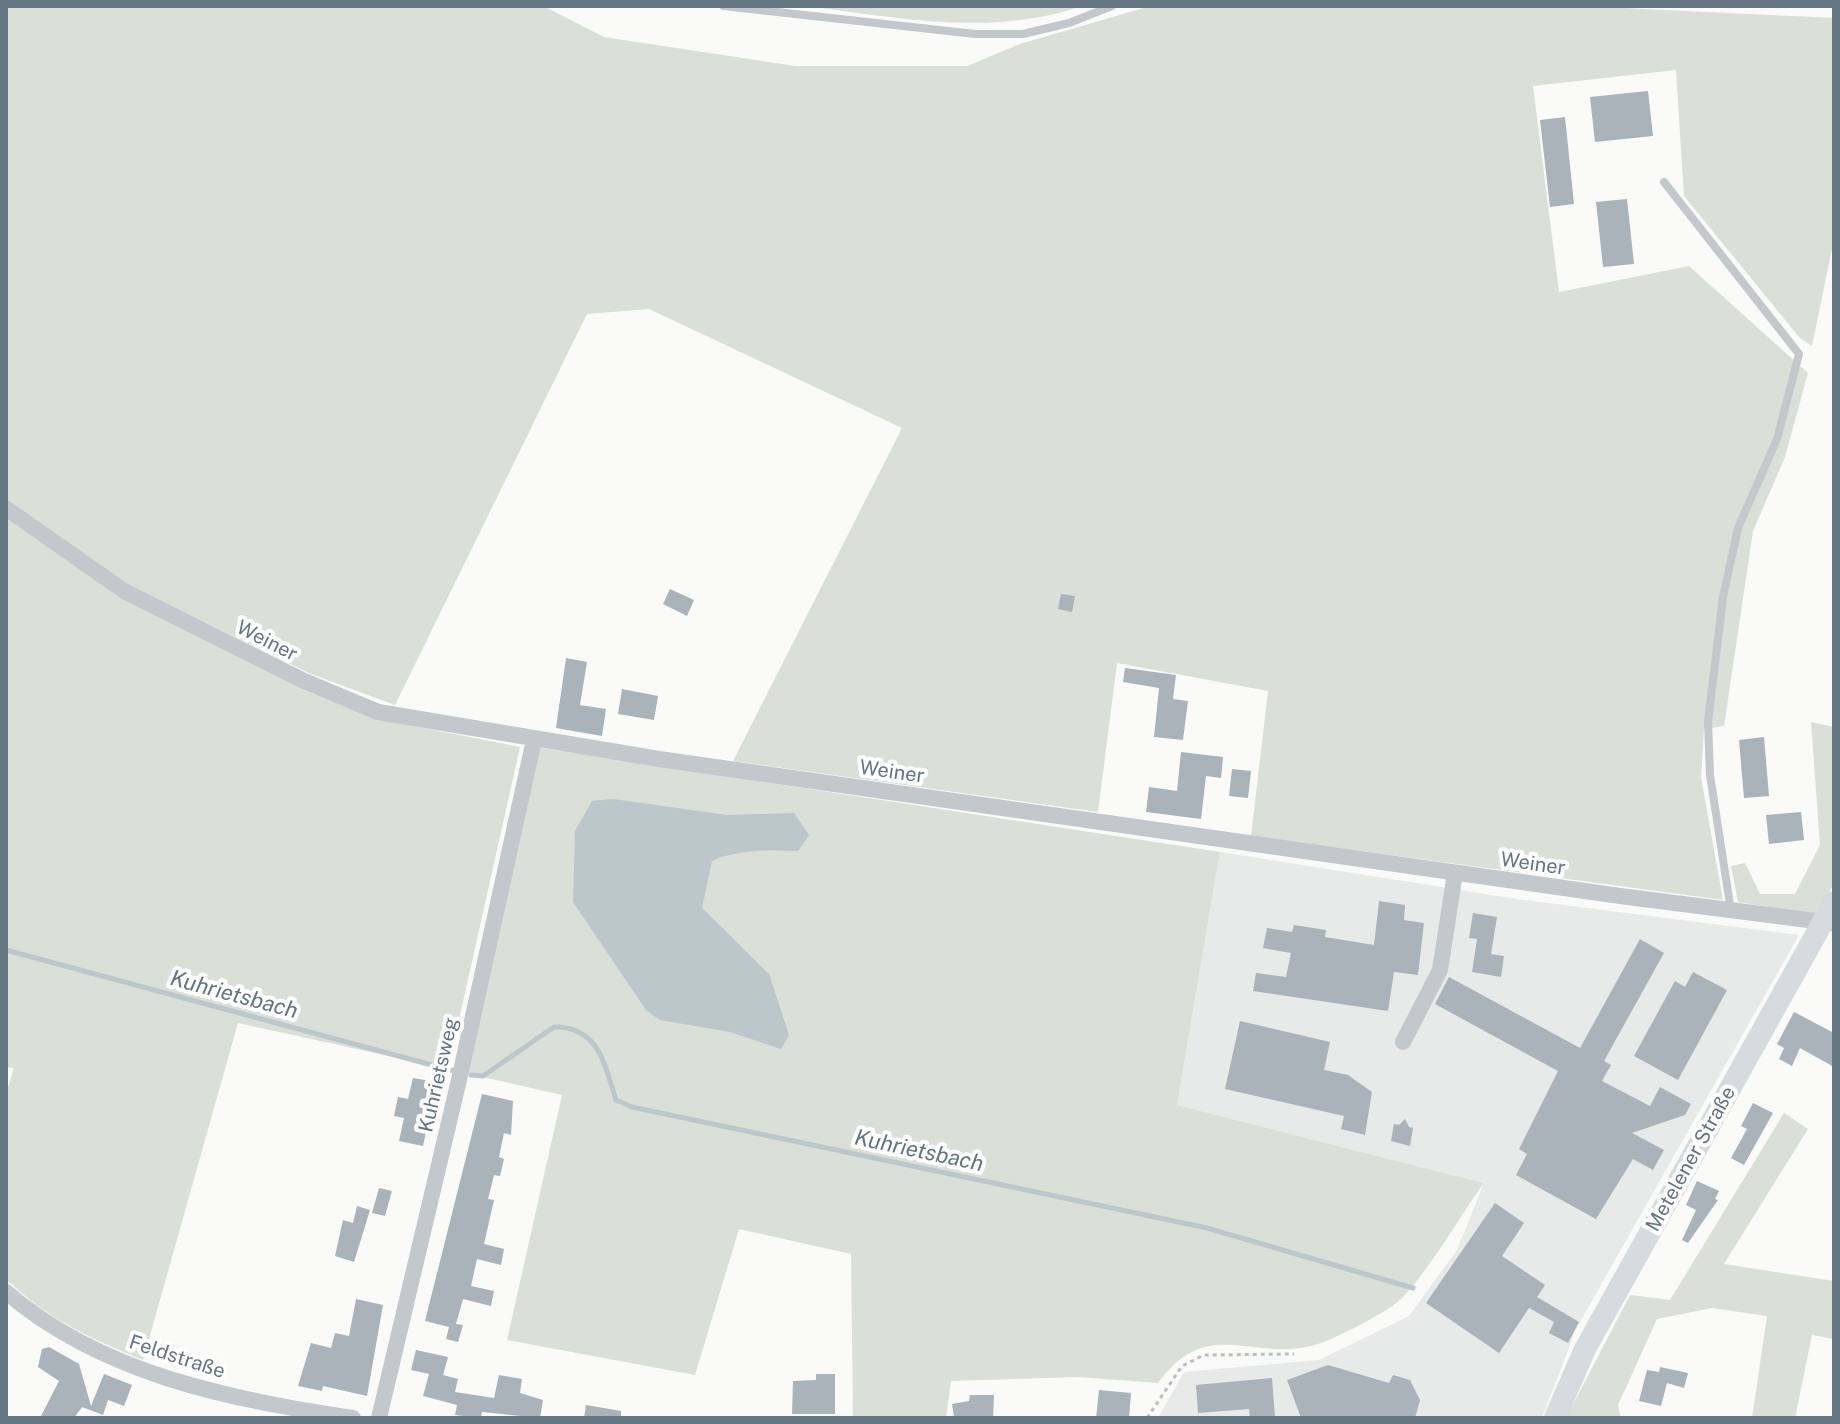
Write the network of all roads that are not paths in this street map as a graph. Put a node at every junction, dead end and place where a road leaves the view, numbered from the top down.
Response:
1 (723, 6) edge
2 (1112, 6) edge
3 (1664, 182) dead end
4 (6, 508) edge
5 (534, 740) junction
6 (1455, 873) junction
7 (1834, 902) edge
8 (1731, 911) junction
9 (1828, 923) edge
10 (1403, 1042) dead end
11 (6, 1292) edge
12 (353, 1418) edge
13 (379, 1418) edge
14 (1555, 1418) edge

1 - 2 lane
3 - 8 lane
4 - 5 street, Weiner
5 - 6 street, Weiner
5 - 13 street, Kuhrietsweg
6 - 8 street, Weiner
6 - 10 street
7 - 9 main road, Metelener Straße
8 - 9 street, Weiner
9 - 14 main road, Metelener Straße
11 - 12 street, Feldstraße

